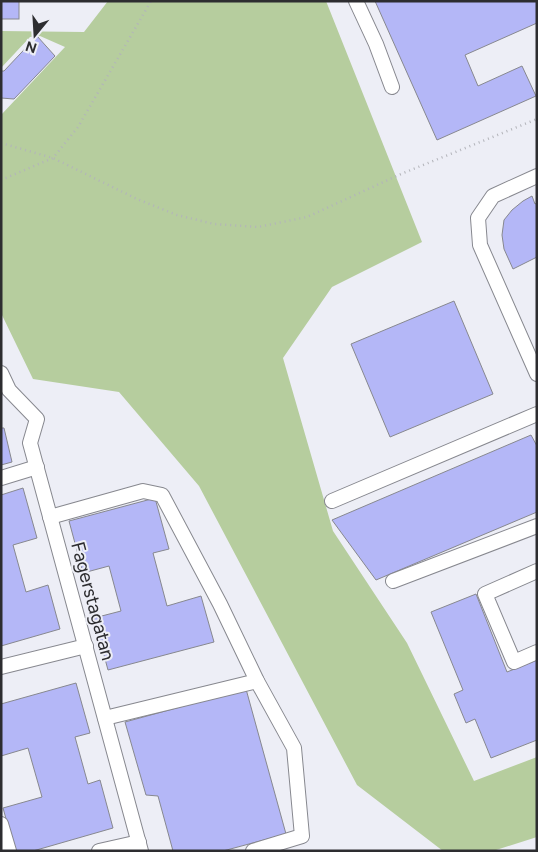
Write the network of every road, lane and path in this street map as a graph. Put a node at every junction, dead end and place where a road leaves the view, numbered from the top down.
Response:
1 (151, 1) edge
2 (356, 1) edge
3 (392, 87) dead end
4 (537, 119) edge
5 (1, 143) edge
6 (53, 158) junction
7 (537, 176) edge
8 (1, 180) edge
9 (1, 373) edge
10 (537, 374) edge
11 (537, 414) edge
12 (37, 467) junction
13 (1, 478) edge
14 (332, 501) dead end
15 (50, 517) junction
16 (537, 526) edge
17 (537, 571) edge
18 (393, 582) dead end
19 (86, 646) junction
20 (537, 652) edge
21 (1, 667) edge
22 (257, 680) junction
23 (105, 718) junction
24 (1, 824) edge
25 (140, 846) edge
26 (9, 851) edge
27 (99, 851) edge
28 (253, 851) edge

1 - 6 path
2 - 3 street
4 - 6 path
5 - 6 path
6 - 8 path
7 - 10 street
9 - 12 street, Fagerstagatan
11 - 14 street
12 - 13 street
12 - 15 street, Fagerstagatan
15 - 19 street, Fagerstagatan
15 - 22 street
16 - 18 street
17 - 20 street
19 - 21 street
19 - 23 street, Fagerstagatan
22 - 23 street
22 - 28 street
23 - 25 street, Fagerstagatan
24 - 26 street
25 - 27 street

